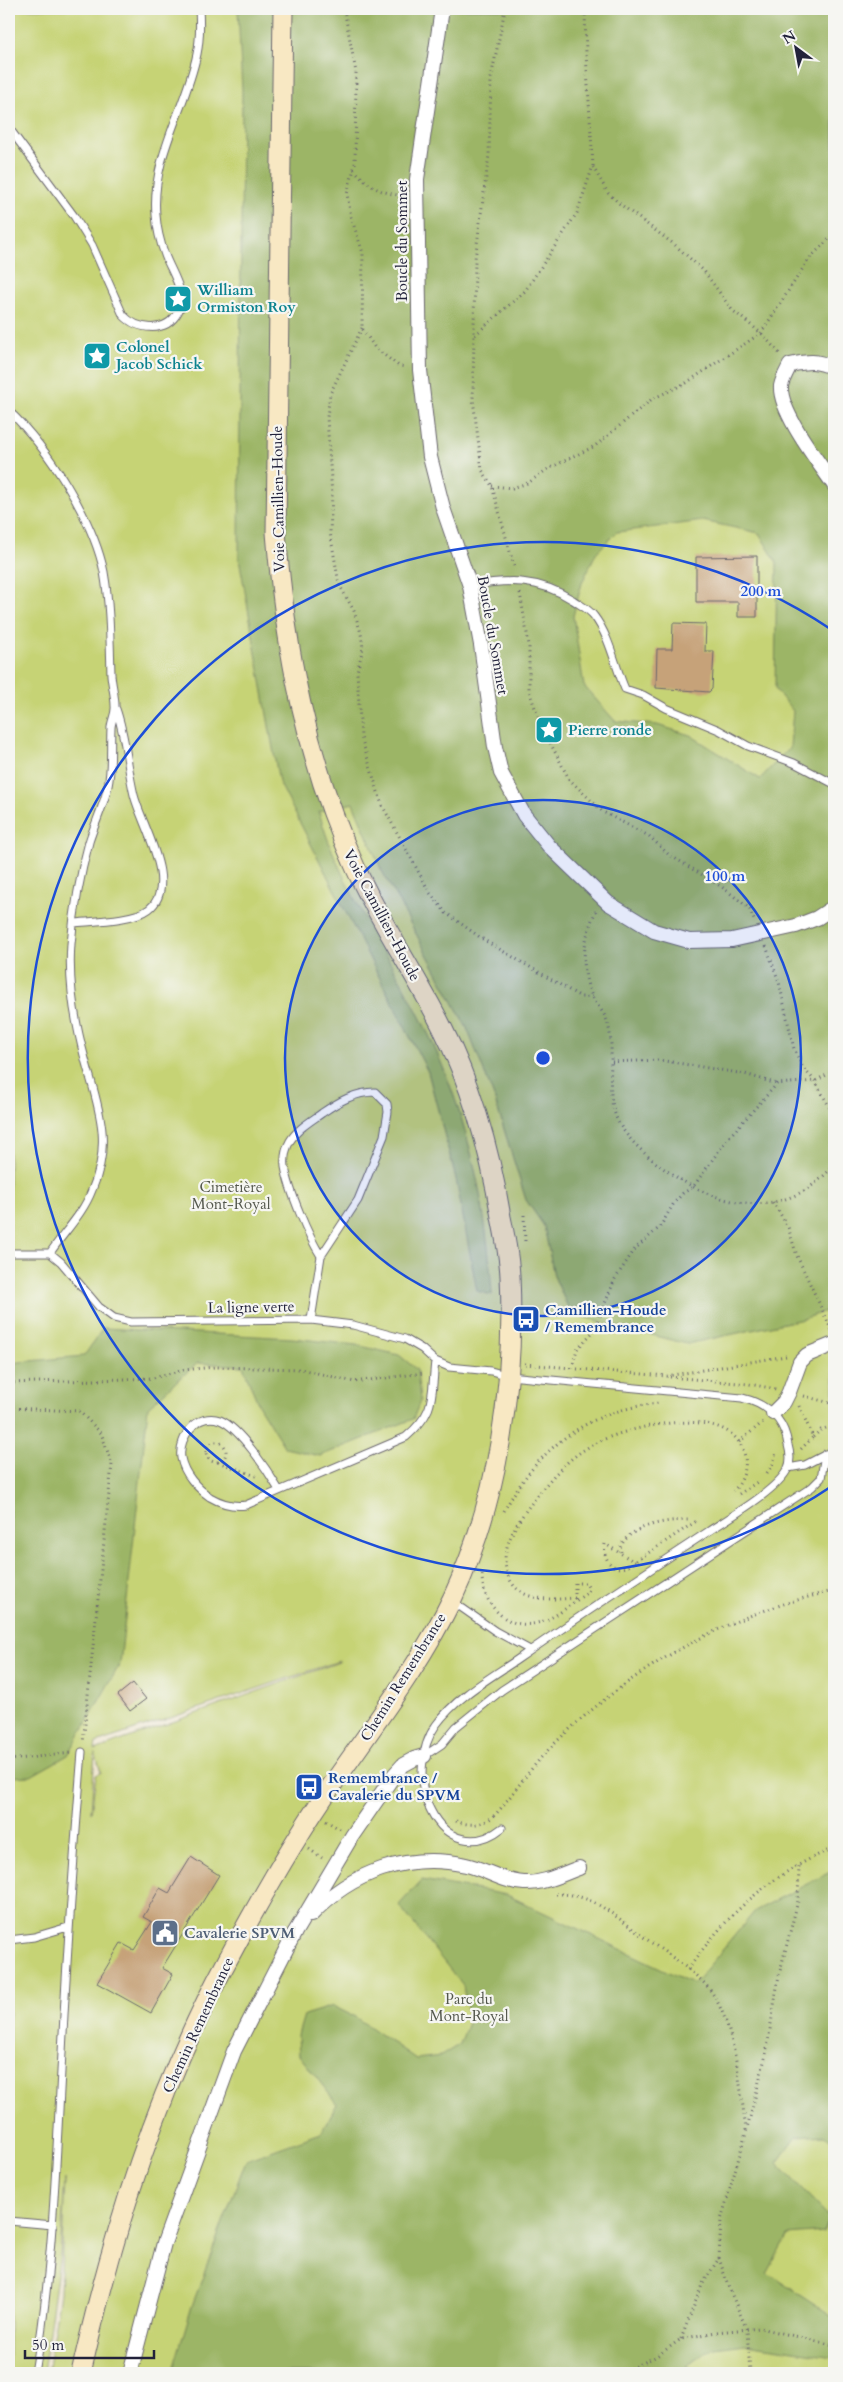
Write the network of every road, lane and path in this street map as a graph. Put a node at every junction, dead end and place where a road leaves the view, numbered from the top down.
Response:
1 (199, 9) edge
2 (283, 9) edge
3 (292, 9) edge
4 (344, 9) edge
5 (442, 9) edge
6 (505, 9) edge
7 (585, 9) edge
8 (820, 9) edge
9 (834, 17) edge
10 (9, 128) edge
11 (593, 166) junction
12 (354, 168) junction
13 (417, 199) junction
14 (834, 234) edge
15 (362, 328) junction
16 (761, 333) junction
17 (474, 335) junction
18 (790, 365) junction
19 (834, 368) edge
20 (420, 370) junction
21 (9, 412) edge
22 (834, 485) edge
23 (492, 486) junction
24 (518, 581) junction
25 (470, 586) junction
26 (116, 708) junction
27 (834, 784) edge
28 (602, 898) junction
29 (834, 907) edge
30 (74, 923) junction
31 (762, 935) junction
32 (592, 997) junction
33 (612, 1062) junction
34 (834, 1071) edge
35 (815, 1081) junction
36 (777, 1084) junction
37 (834, 1115) edge
38 (834, 1165) edge
39 (693, 1186) junction
40 (773, 1202) junction
41 (508, 1245) junction
42 (9, 1253) edge
43 (50, 1253) junction
44 (322, 1256) junction
45 (311, 1320) junction
46 (834, 1335) edge
47 (834, 1344) edge
48 (807, 1355) junction
49 (435, 1361) junction
50 (525, 1364) dead end
51 (572, 1368) junction
52 (434, 1372) junction
53 (509, 1376) junction
54 (9, 1383) edge
55 (789, 1392) junction
56 (664, 1403) dead end
57 (9, 1408) edge
58 (759, 1418) dead end
59 (768, 1420) junction
60 (834, 1425) edge
61 (813, 1438) junction
62 (739, 1442) junction
63 (776, 1446) dead end
64 (800, 1449) dead end
65 (834, 1450) edge
66 (825, 1454) junction
67 (217, 1461) junction
68 (788, 1468) junction
69 (270, 1475) junction
70 (279, 1490) junction
71 (733, 1491) dead end
72 (739, 1494) dead end
73 (502, 1515) dead end
74 (689, 1520) dead end
75 (698, 1520) dead end
76 (622, 1553) junction
77 (635, 1562) junction
78 (482, 1568) dead end
79 (834, 1590) edge
80 (451, 1600) junction
81 (575, 1600) junction
82 (530, 1650) junction
83 (82, 1752) junction
84 (424, 1756) junction
85 (9, 1760) edge
86 (313, 1813) junction
87 (451, 1819) dead end
88 (502, 1828) dead end
89 (352, 1836) junction
90 (295, 1840) junction
91 (834, 1848) edge
92 (799, 1864) junction
93 (333, 1865) junction
94 (579, 1868) dead end
95 (552, 1895) dead end
96 (68, 1928) junction
97 (295, 1932) junction
98 (9, 1940) edge
99 (688, 1970) junction
100 (746, 2133) junction
101 (9, 2221) edge
102 (53, 2225) junction
103 (719, 2258) junction
104 (747, 2330) junction
105 (682, 2339) junction
106 (834, 2345) edge
107 (35, 2373) edge
108 (81, 2373) edge
109 (130, 2373) edge
110 (622, 2373) edge
111 (750, 2373) edge

1 - 10 lane
2 - 41 street, Voie Camillien-Houde
3 - 41 street, Voie Camillien-Houde
4 - 12 path
5 - 13 street, Boucle du Sommet
6 - 17 path
7 - 11 path
8 - 9 path
11 - 16 path
11 - 17 path
12 - 13 path
12 - 15 path
13 - 20 street, Boucle du Sommet
14 - 16 path
15 - 20 path
15 - 32 path
16 - 18 path
16 - 23 path
17 - 23 path
18 - 19 street
18 - 22 street
20 - 25 street, Boucle du Sommet
21 - 26 lane
23 - 24 path
24 - 25 lane
24 - 27 lane
24 - 31 path
25 - 28 street, Boucle du Sommet
26 - 30 lane
26 - 30 lane
28 - 31 street, Boucle du Sommet
28 - 32 path
29 - 31 street, Boucle du Sommet
30 - 43 lane
31 - 35 path
32 - 33 path
33 - 36 path
33 - 39 path
34 - 35 path
35 - 36 path
35 - 37 path
36 - 39 path
38 - 40 path
39 - 40 path
39 - 51 path
40 - 46 path
41 - 53 street, Voie Camillien-Houde
42 - 43 lane
43 - 45 lane, La ligne verte
44 - 44 lane
44 - 45 lane
45 - 49 lane, La ligne verte
47 - 48 street
48 - 51 path
48 - 55 street
49 - 52 lane
49 - 53 lane, La ligne verte
50 - 51 path
52 - 54 path
52 - 70 lane
53 - 59 lane, La ligne verte
53 - 80 street, Chemin Remembrance
55 - 59 street
55 - 61 path
56 - 73 path
57 - 83 path
58 - 59 path
59 - 62 path
59 - 68 lane
60 - 61 path
61 - 64 path
62 - 71 path
62 - 81 path
63 - 72 path
65 - 66 lane
66 - 68 lane
66 - 84 lane
67 - 67 path
67 - 69 path
68 - 82 lane
69 - 70 lane
69 - 70 lane
74 - 76 path
75 - 77 path
76 - 77 path
76 - 77 path
78 - 81 path
79 - 87 path
80 - 82 lane
80 - 86 street, Chemin Remembrance
81 - 81 path
82 - 84 lane
83 - 85 path
83 - 96 lane
84 - 88 lane
84 - 89 street
86 - 89 path
86 - 90 street, Chemin Remembrance
89 - 93 street
90 - 93 path
90 - 108 street, Chemin Remembrance
91 - 92 path
92 - 99 path
92 - 100 path
93 - 97 street
94 - 97 street
95 - 99 path
96 - 98 lane
96 - 102 lane
97 - 109 street
99 - 100 path
100 - 103 path
101 - 102 lane
102 - 107 lane
103 - 104 path
103 - 105 path
104 - 105 path
104 - 106 path
104 - 111 path
105 - 110 path

